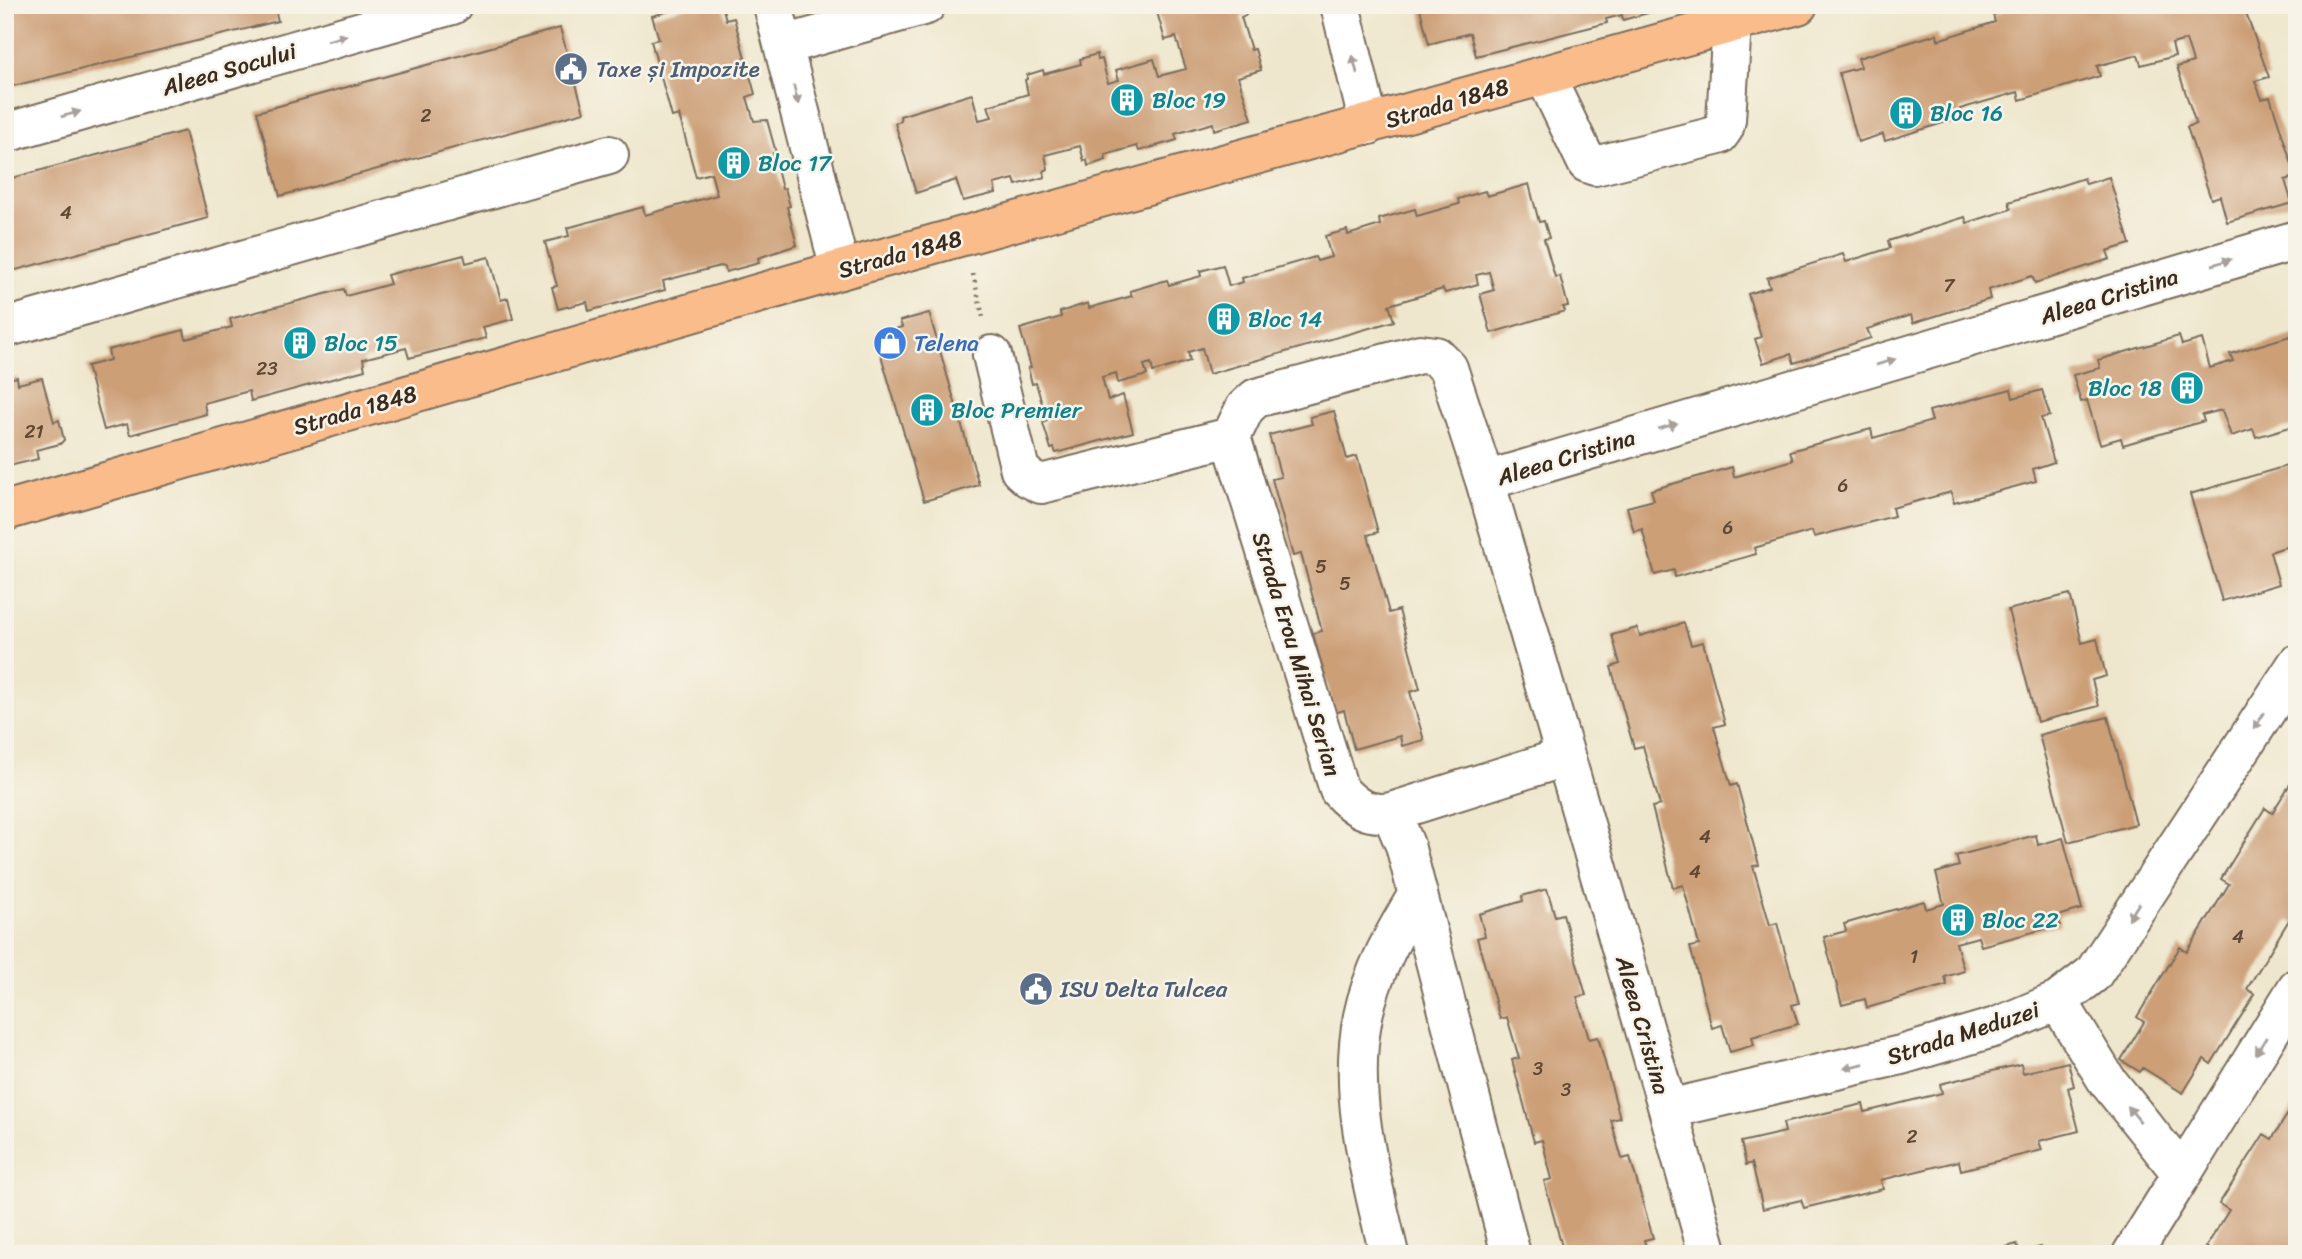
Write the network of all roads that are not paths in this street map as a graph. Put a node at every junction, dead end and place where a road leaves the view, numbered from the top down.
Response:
1 (452, 5) edge
2 (773, 5) edge
3 (926, 5) edge
4 (1340, 5) edge
5 (1798, 5) edge
6 (1740, 16) edge
7 (784, 46) junction
8 (1545, 76) junction
9 (1369, 125) junction
10 (5, 133) edge
11 (609, 155) dead end
12 (2297, 240) edge
13 (840, 270) junction
14 (5, 328) edge
15 (992, 355) road end
16 (1231, 438) junction
17 (1485, 481) junction
18 (5, 511) edge
19 (2297, 664) edge
20 (1565, 757) junction
21 (1391, 812) junction
22 (1418, 894) junction
23 (2297, 988) edge
24 (2058, 1001) junction
25 (1668, 1109) junction
26 (2182, 1174) junction
27 (1389, 1254) edge
28 (1511, 1254) edge
29 (1708, 1254) edge
30 (2132, 1254) edge

10 -> 1 street, Aleea Socului
2 - 7 street
3 - 7 street
9 -> 4 street
5 - 6 main road, Strada 1848
6 - 8 main road, Strada 1848
6 - 8 street
7 -> 13 street
8 - 9 main road, Strada 1848
9 - 13 main road, Strada 1848
11 - 14 street
17 -> 12 street, Aleea Cristina
13 - 18 main road, Strada 1848
15 - 16 street
16 - 17 street
16 - 21 street, Strada Erou Mihai Serian
17 - 20 street, Aleea Cristina
19 -> 24 street, Strada Meduzei
20 - 21 street
20 - 25 street, Aleea Cristina
21 - 22 street
22 - 27 street
22 - 28 street
23 -> 26 street
24 -> 25 street, Strada Meduzei
26 -> 24 street
25 - 29 street, Aleea Cristina
26 - 30 street

